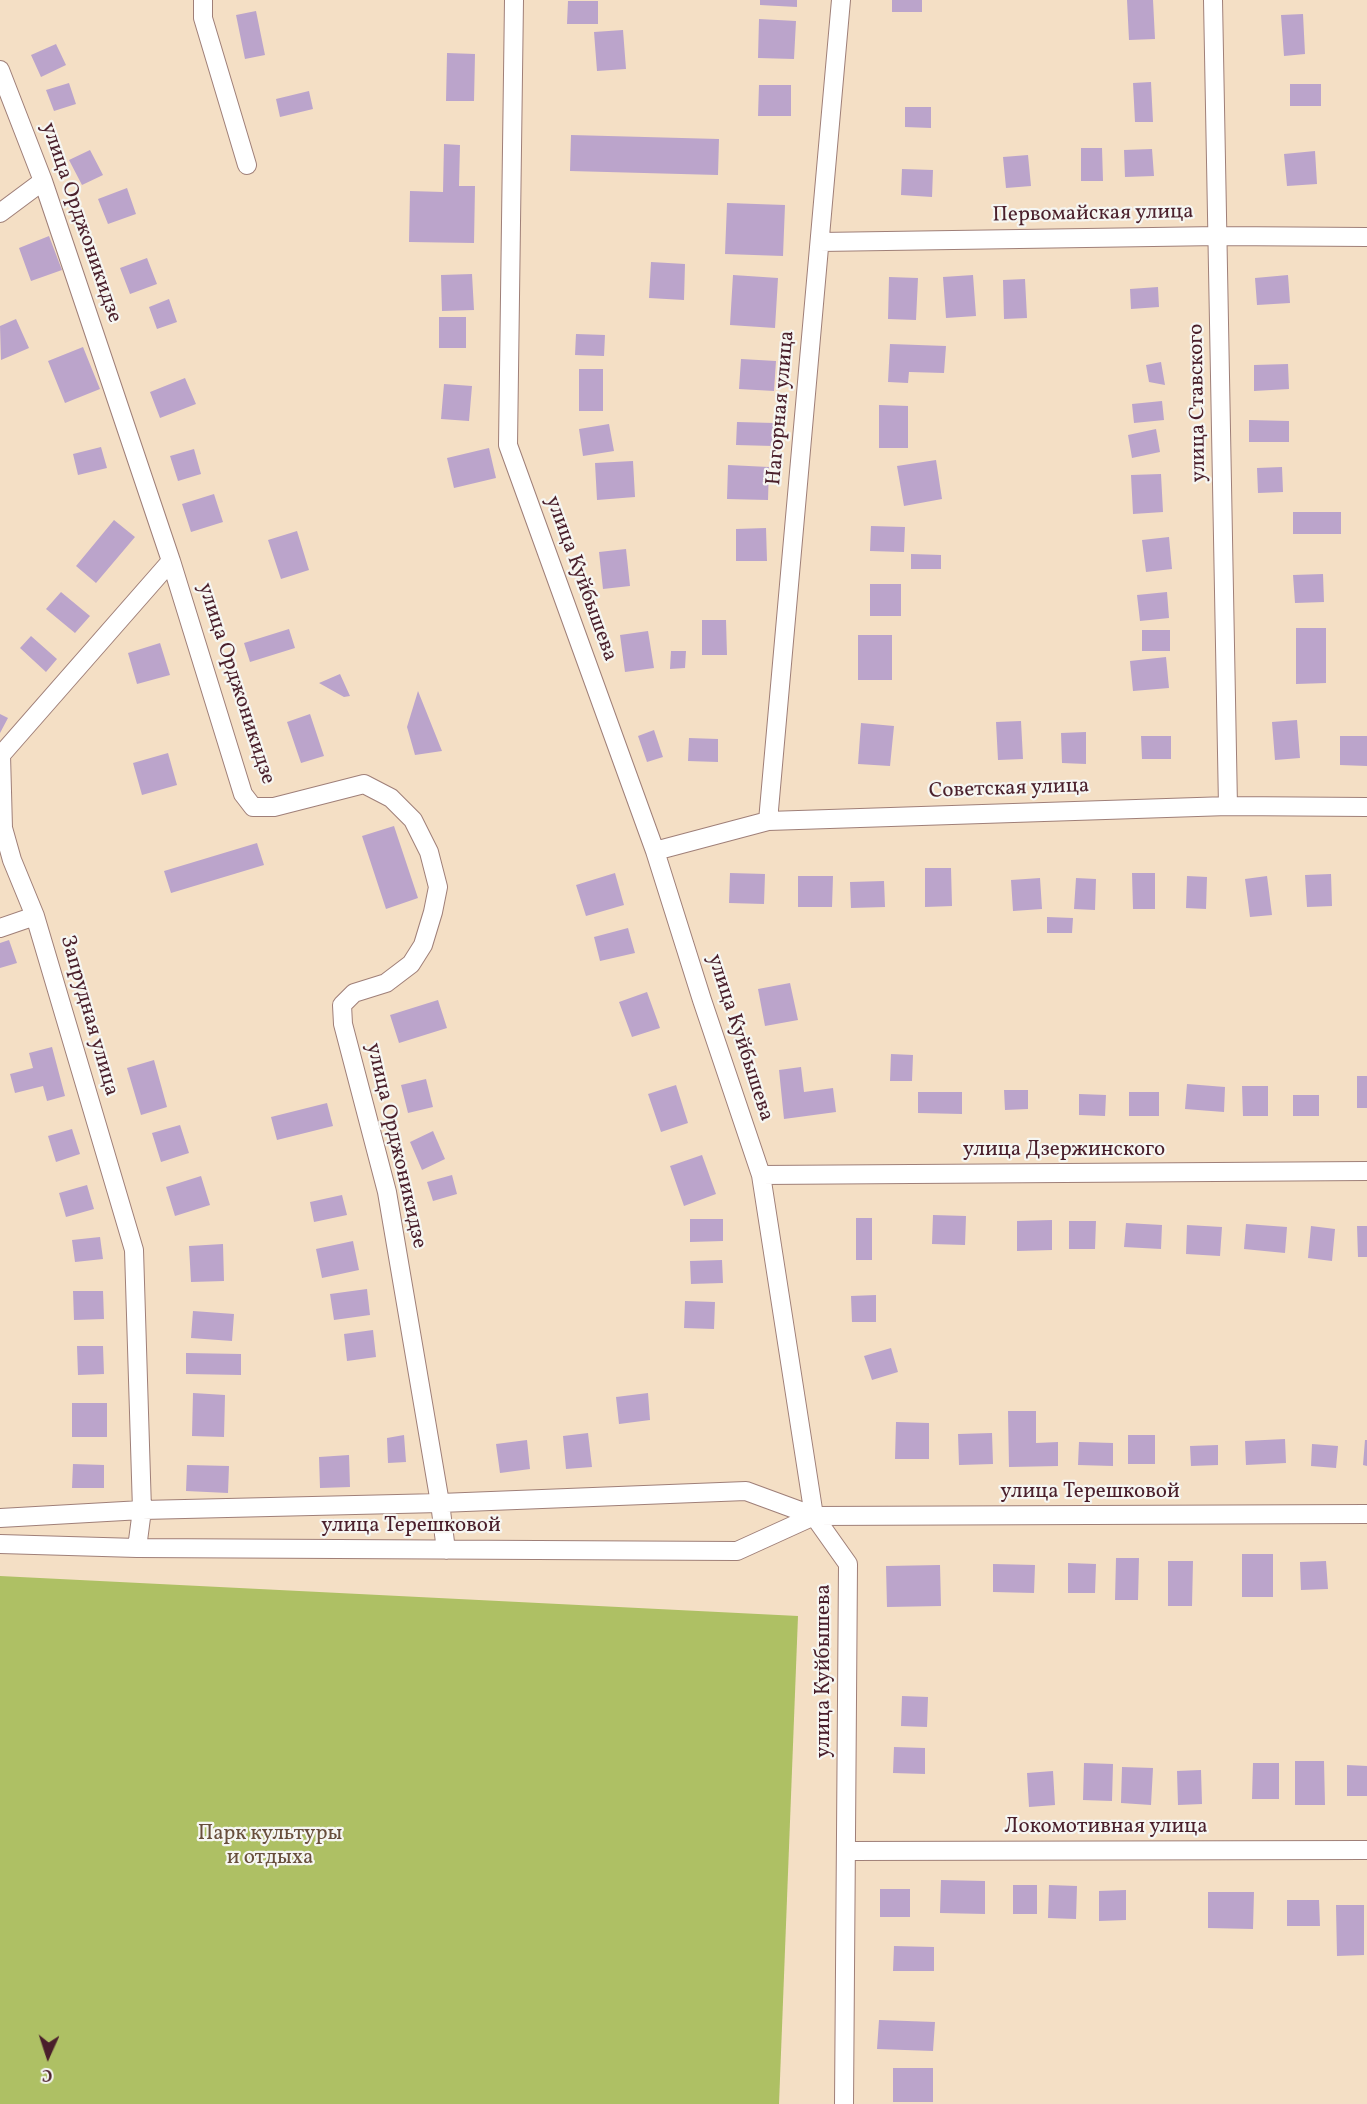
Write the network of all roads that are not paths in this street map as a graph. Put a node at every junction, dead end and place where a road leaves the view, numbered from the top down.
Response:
1 (203, 0) edge
2 (514, 0) edge
3 (841, 0) edge
4 (1213, 0) edge
5 (0, 70) edge
6 (247, 165) dead end
7 (43, 181) junction
8 (0, 213) edge
9 (1219, 236) junction
10 (1367, 237) edge
11 (820, 242) junction
12 (171, 561) junction
13 (0, 755) edge
14 (1228, 806) junction
15 (1367, 807) edge
16 (768, 821) junction
17 (656, 850) junction
18 (35, 916) junction
19 (0, 928) edge
20 (1367, 1171) edge
21 (761, 1175) junction
22 (441, 1503) junction
23 (142, 1510) junction
24 (1367, 1515) edge
25 (814, 1516) junction
26 (0, 1518) edge
27 (0, 1544) edge
28 (137, 1548) junction
29 (446, 1550) junction
30 (1367, 1850) edge
31 (846, 1851) junction
32 (844, 2104) edge

1 - 6 street
2 - 17 street, улица Куйбышева
3 - 11 street, Нагорная улица
4 - 9 street, улица Ставского
5 - 7 street, улица Орджоникидзе
7 - 8 street
7 - 12 street, улица Орджоникидзе
9 - 10 street, Первомайская улица
9 - 11 street, Первомайская улица
9 - 14 street, улица Ставского
11 - 16 street, Нагорная улица
12 - 13 street, Запрудная улица
12 - 22 street, улица Орджоникидзе
13 - 18 street, Запрудная улица
14 - 15 street, Советская улица
14 - 16 street, Советская улица
16 - 17 street, Советская улица
17 - 21 street, улица Куйбышева
18 - 19 street
18 - 23 street, Запрудная улица
20 - 21 street, улица Дзержинского
21 - 25 street, улица Куйбышева
22 - 23 street, улица Терешковой
22 - 25 street, улица Терешковой
22 - 29 street, улица Орджоникидзе
23 - 26 street, улица Терешковой
23 - 28 street, Запрудная улица
24 - 25 street, улица Терешковой
25 - 29 street, улица Терешковой
25 - 31 street, улица Куйбышева
27 - 28 street, улица Терешковой
28 - 29 street, улица Терешковой
30 - 31 street, Локомотивная улица
31 - 32 street, улица Куйбышева

